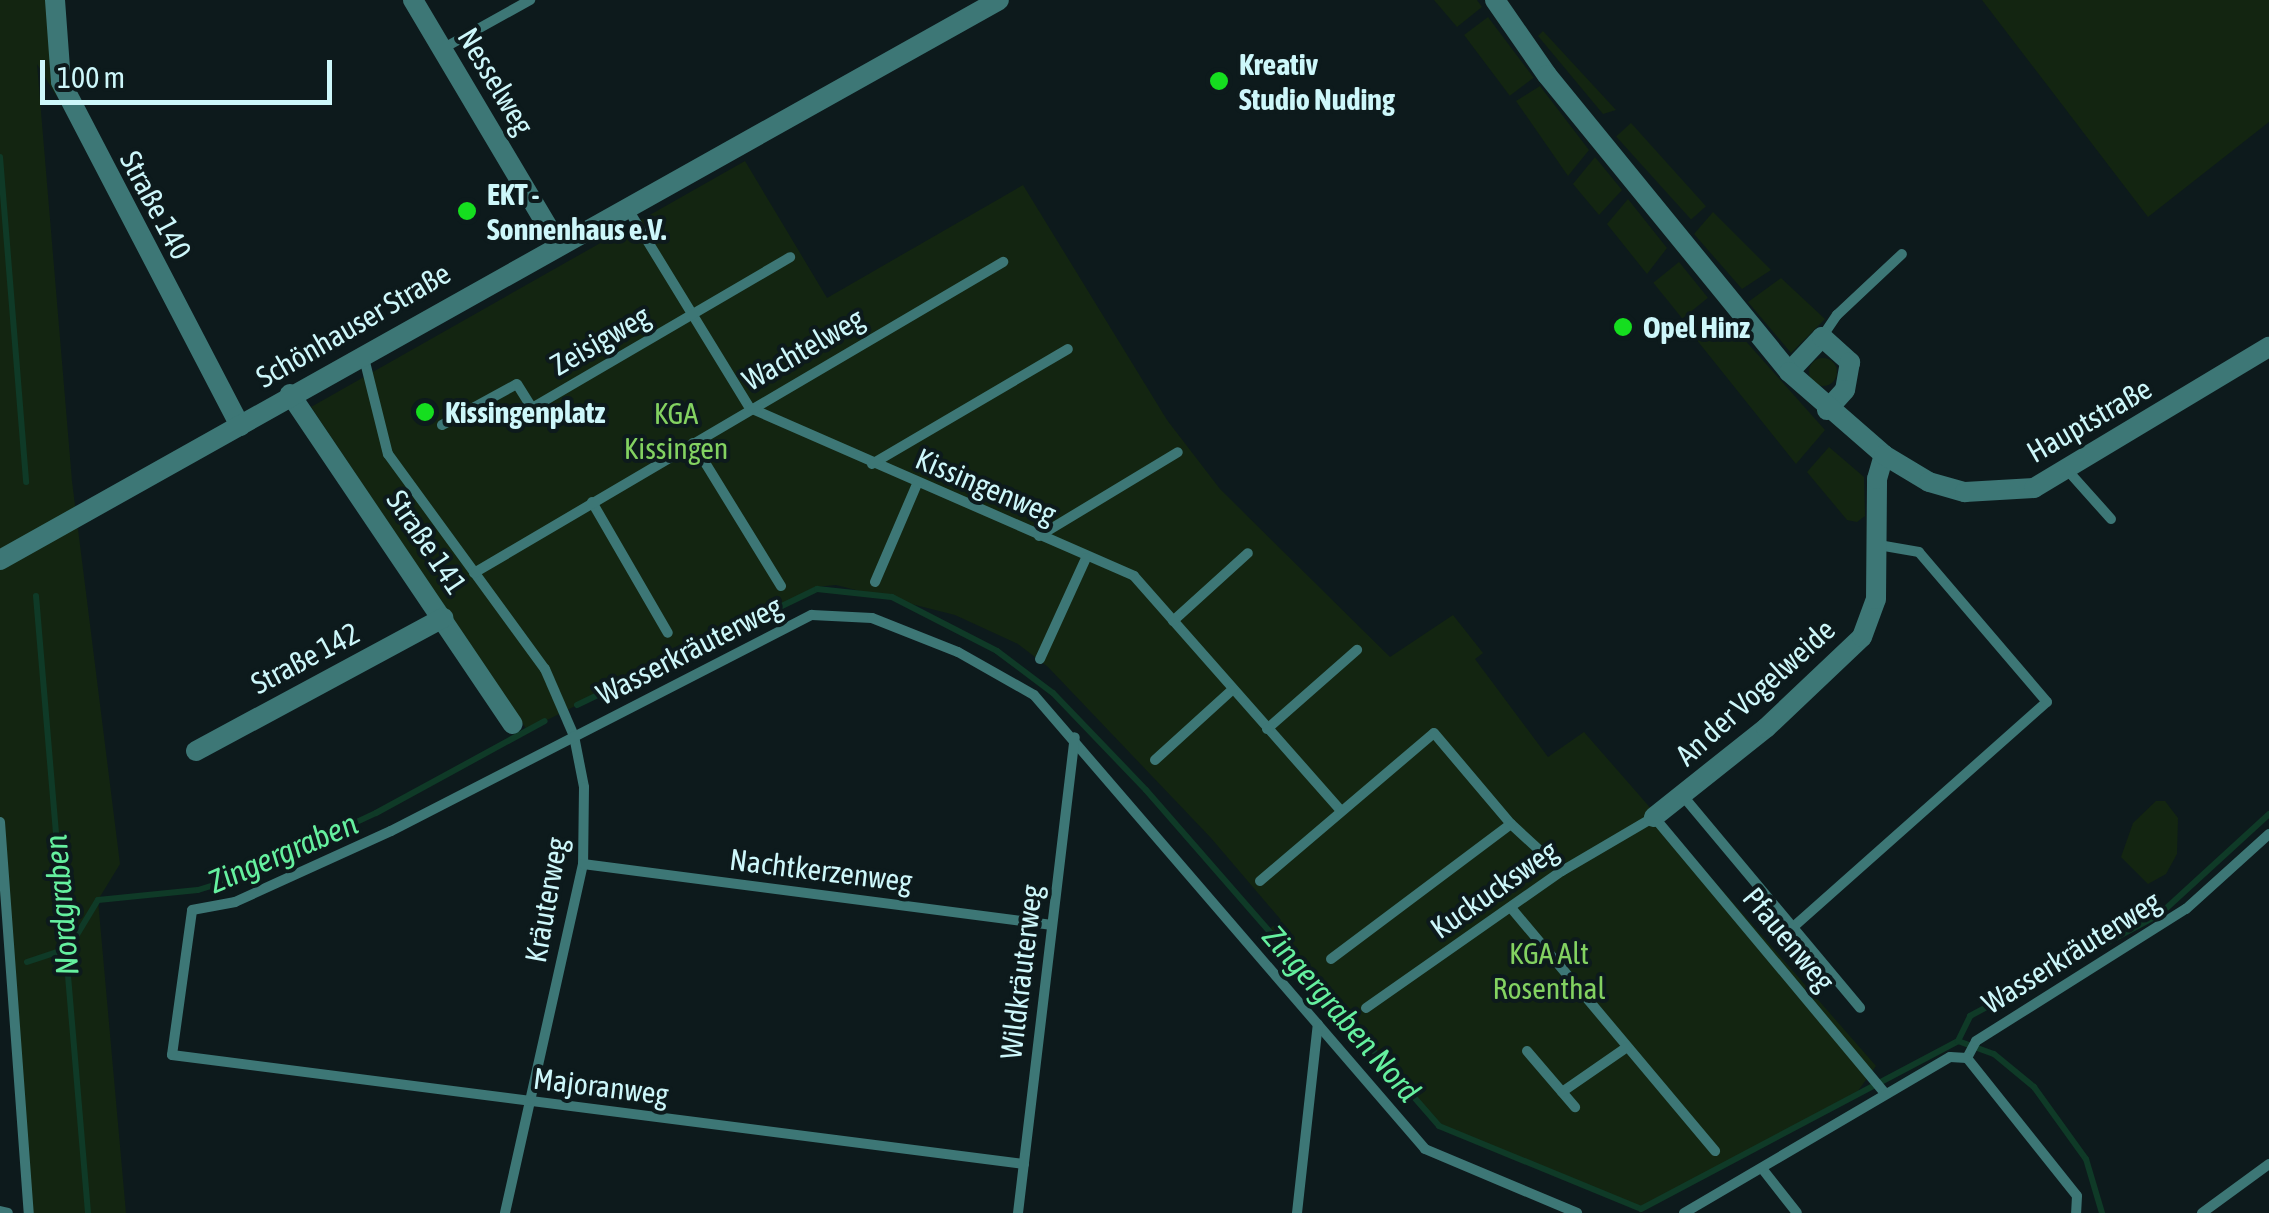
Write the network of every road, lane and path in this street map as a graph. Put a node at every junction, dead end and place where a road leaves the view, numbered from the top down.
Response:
1 (55, 0) edge
2 (413, 0) edge
3 (530, 0) edge
4 (999, 0) edge
5 (1495, 0) edge
6 (442, 50) junction
7 (626, 206) junction
8 (558, 244) junction
9 (1902, 254) dead end
10 (790, 257) dead end
11 (1003, 262) dead end
12 (692, 316) junction
13 (1822, 338) junction
14 (2269, 347) edge
15 (1068, 348) dead end
16 (362, 352) junction
17 (1788, 372) junction
18 (290, 394) junction
19 (392, 407) dead end
20 (750, 408) junction
21 (378, 410) junction
22 (1827, 410) junction
23 (442, 425) dead end
24 (240, 426) junction
25 (693, 443) junction
26 (1178, 452) dead end
27 (1884, 455) junction
28 (872, 464) junction
29 (2069, 472) junction
30 (916, 484) junction
31 (592, 502) junction
32 (2110, 519) dead end
33 (1038, 536) junction
34 (1879, 544) junction
35 (1248, 554) dead end
36 (1086, 558) junction
37 (0, 560) edge
38 (474, 573) junction
39 (875, 582) dead end
40 (781, 586) dead end
41 (442, 618) junction
42 (1173, 620) junction
43 (668, 633) dead end
44 (1356, 650) dead end
45 (1040, 659) dead end
46 (1233, 689) junction
47 (514, 724) dead end
48 (1267, 729) junction
49 (574, 736) junction
50 (1075, 738) junction
51 (196, 751) dead end
52 (1155, 760) dead end
53 (1683, 796) junction
54 (1340, 811) junction
55 (1654, 816) junction
56 (0, 822) edge
57 (1511, 824) junction
58 (2269, 834) edge
59 (583, 864) junction
60 (1562, 872) junction
61 (1260, 881) dead end
62 (1512, 910) junction
63 (1052, 926) junction
64 (1791, 929) junction
65 (1331, 959) dead end
66 (16, 978) junction
67 (0, 986) edge
68 (1366, 1008) dead end
69 (1860, 1008) dead end
70 (1318, 1024) junction
71 (1627, 1046) junction
72 (1527, 1051) dead end
73 (172, 1054) joint
74 (1966, 1058) junction
75 (1884, 1091) junction
76 (1562, 1092) junction
77 (530, 1102) junction
78 (1575, 1107) dead end
79 (1715, 1152) dead end
80 (1024, 1164) junction
81 (2269, 1164) edge
82 (1764, 1171) junction
83 (0, 1212) edge
84 (8, 1213) edge
85 (28, 1213) edge
86 (505, 1213) edge
87 (1018, 1213) edge
88 (1297, 1213) edge
89 (1577, 1213) edge
90 (1684, 1213) edge
91 (1797, 1213) edge
92 (2076, 1213) edge
93 (2202, 1213) edge

1 - 24 street, Straße 140
2 - 6 street, Nesselweg
3 - 6 lane
4 - 7 street, Schönhauser Straße
5 - 17 street, Hauptstraße
6 - 8 street, Nesselweg
7 - 8 street, Schönhauser Straße
7 - 12 lane
8 - 16 street, Schönhauser Straße
9 - 13 lane
10 - 12 lane, Zeisigweg
11 - 20 lane, Wachtelweg
12 - 20 lane
12 - 23 lane, Zeisigweg
13 - 17 street
13 - 22 street
14 - 29 street, Hauptstraße
15 - 28 lane
16 - 18 street, Schönhauser Straße
16 - 21 lane, Kräuterweg
17 - 22 street, Hauptstraße
18 - 24 street, Schönhauser Straße
18 - 41 street, Straße 141
19 - 21 lane
20 - 25 lane, Wachtelweg
20 - 28 lane, Kissingenweg
21 - 38 lane, Kräuterweg
22 - 27 street, Hauptstraße
24 - 37 street, Schönhauser Straße
25 - 31 lane, Wachtelweg
25 - 40 lane
26 - 33 lane
27 - 29 street, Hauptstraße
27 - 34 street, An der Vogelweide
28 - 30 lane, Kissingenweg
29 - 32 lane
30 - 33 lane, Kissingenweg
30 - 39 lane
31 - 38 lane, Wachtelweg
31 - 43 lane
33 - 36 lane, Kissingenweg
34 - 53 street, An der Vogelweide
34 - 64 lane
35 - 42 lane
36 - 42 lane, Kissingenweg
36 - 45 lane
38 - 49 lane, Kräuterweg
41 - 47 street, Straße 141
41 - 51 street, Straße 142
42 - 46 lane, Kissingenweg
44 - 48 lane
46 - 48 lane, Kissingenweg
46 - 52 lane
48 - 54 lane, Kissingenweg
49 - 50 lane, Wasserkräuterweg
49 - 59 lane, Kräuterweg
49 - 73 lane, Wasserkräuterweg
50 - 63 lane, Wildkräuterweg
50 - 70 lane, Wasserkräuterweg
53 - 55 street, An der Vogelweide
53 - 64 lane, An der Vogelweide
54 - 57 lane
54 - 61 lane
55 - 60 lane, Kuckucksweg
55 - 75 lane, Pfauenweg
56 - 66 lane
57 - 60 lane
57 - 65 lane
58 - 74 lane, Wasserkräuterweg
59 - 63 lane, Nachtkerzenweg
59 - 77 lane, Kräuterweg
60 - 62 lane, Kuckucksweg
62 - 68 lane, Kuckucksweg
62 - 71 lane
63 - 80 lane, Wildkräuterweg
64 - 69 lane, An der Vogelweide
66 - 67 lane
66 - 85 lane
70 - 88 lane
70 - 89 lane, Wasserkräuterweg
71 - 76 lane
71 - 79 lane
72 - 76 lane
73 - 77 lane, Majoranweg
74 - 75 lane
74 - 92 lane
75 - 82 lane
76 - 78 lane
77 - 80 lane, Majoranweg
77 - 86 lane, Kräuterweg
80 - 87 lane, Wildkräuterweg
81 - 93 lane
82 - 90 lane
82 - 91 lane
83 - 84 lane

